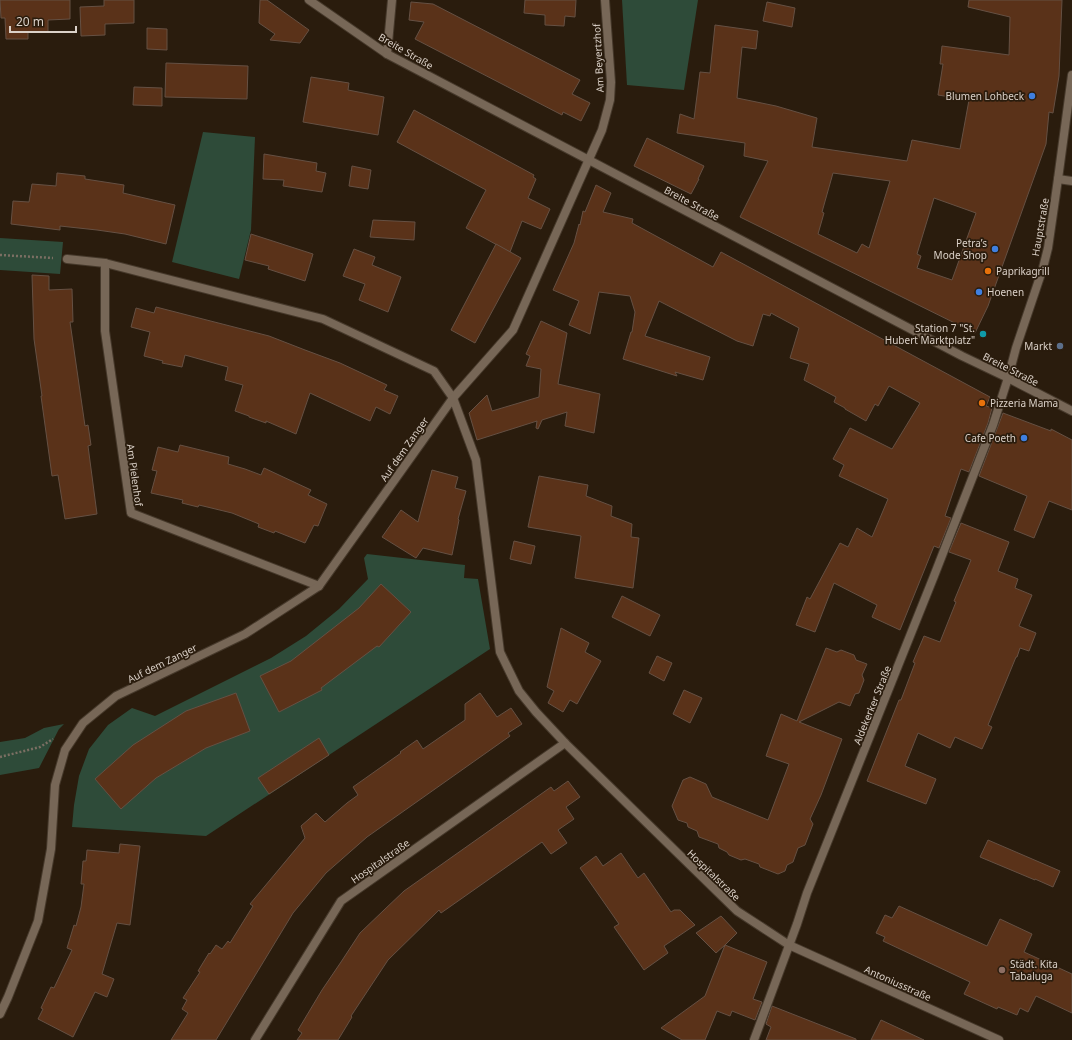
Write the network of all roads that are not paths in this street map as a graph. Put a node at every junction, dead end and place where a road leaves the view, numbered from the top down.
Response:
1 (309, 0) edge
2 (392, 0) edge
3 (604, 0) edge
4 (387, 54) junction
5 (1072, 75) edge
6 (588, 160) junction
7 (1058, 179) junction
8 (1072, 181) edge
9 (67, 259) road end
10 (105, 263) junction
11 (1008, 378) junction
12 (453, 398) junction
13 (1072, 411) edge
14 (320, 586) junction
15 (564, 743) junction
16 (789, 945) junction
17 (0, 1014) edge
18 (255, 1040) edge
19 (754, 1040) edge
20 (999, 1040) edge

1 - 4 street, Breite Straße
2 - 4 street
3 - 6 street, Am Beyertzhof
4 - 6 street, Breite Straße
5 - 7 street, Hauptstraße
6 - 11 street, Breite Straße
6 - 12 street, Auf dem Zanger
7 - 8 street
7 - 11 street, Hauptstraße
9 - 10 street
10 - 12 street
10 - 14 street, Am Pielenhof
11 - 13 street, Breite Straße
11 - 16 street, Aldekerker Straße
12 - 14 street, Auf dem Zanger
12 - 15 street, Hospitalstraße
14 - 17 street, Auf dem Zanger
15 - 16 street, Hospitalstraße
15 - 18 street, Hospitalstraße
16 - 19 street, Aldekerker Straße
16 - 20 street, Antoniusstraße

